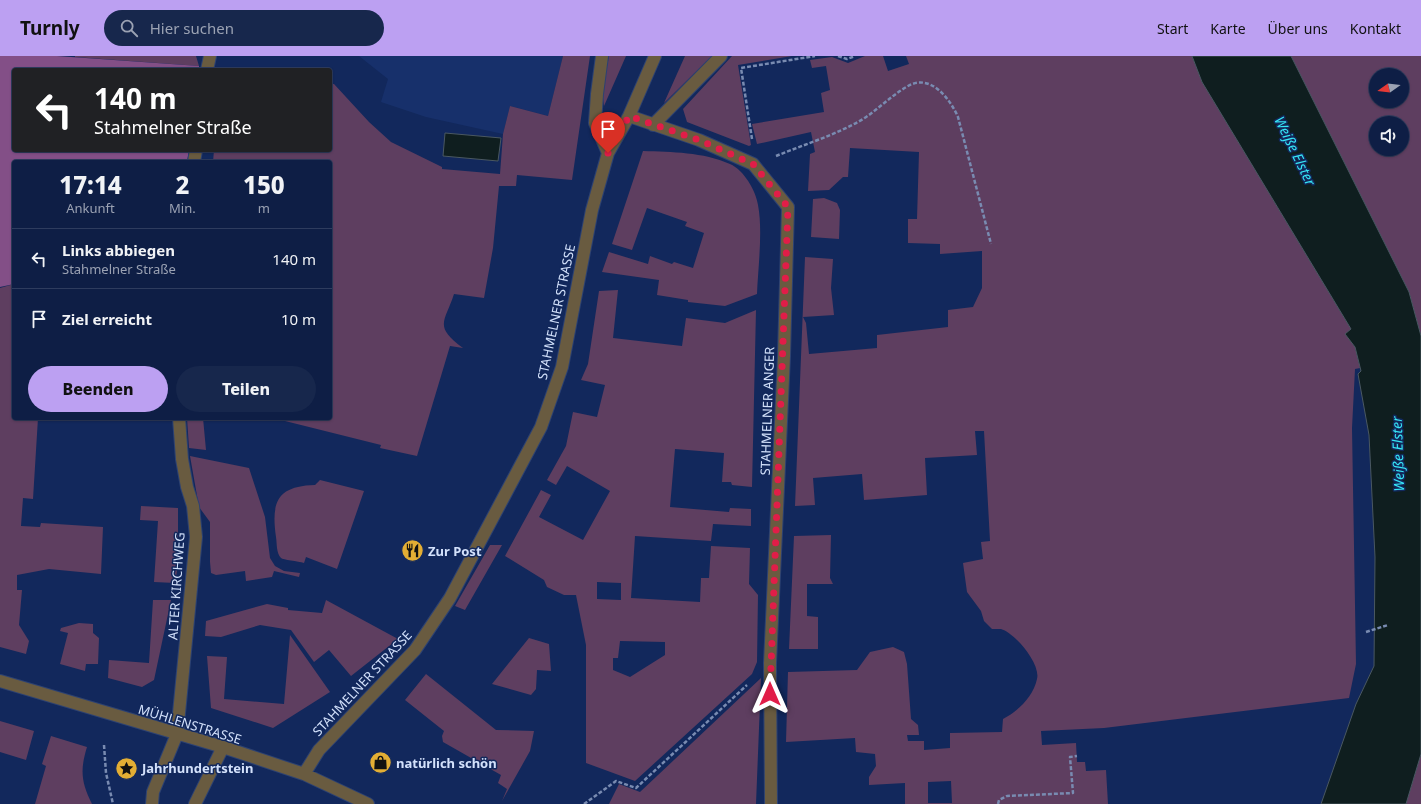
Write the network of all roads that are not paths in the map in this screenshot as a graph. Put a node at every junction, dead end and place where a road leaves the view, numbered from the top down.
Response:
1 (210, 56) edge
2 (602, 56) edge
3 (655, 56) edge
4 (721, 56) edge
5 (207, 68) edge
6 (629, 116) junction
7 (653, 125) junction
8 (608, 153) junction
9 (179, 420) edge
10 (0, 681) edge
11 (177, 734) junction
12 (223, 748) junction
13 (304, 774) junction
14 (152, 804) edge
15 (194, 804) edge
16 (368, 804) edge
17 (770, 804) edge

1 - 5 street
2 - 8 street
3 - 6 street, STAHMELNER STRASSE
4 - 7 street
6 - 7 street, STAHMELNER ANGER
6 - 8 street, STAHMELNER STRASSE
7 - 17 street, STAHMELNER ANGER
8 - 13 street, STAHMELNER STRASSE
9 - 11 street, ALTER KIRCHWEG
10 - 11 street, MÜHLENSTRASSE
11 - 12 street, MÜHLENSTRASSE
11 - 14 street
12 - 13 street, MÜHLENSTRASSE
12 - 15 street
13 - 16 street, MÜHLENSTRASSE

